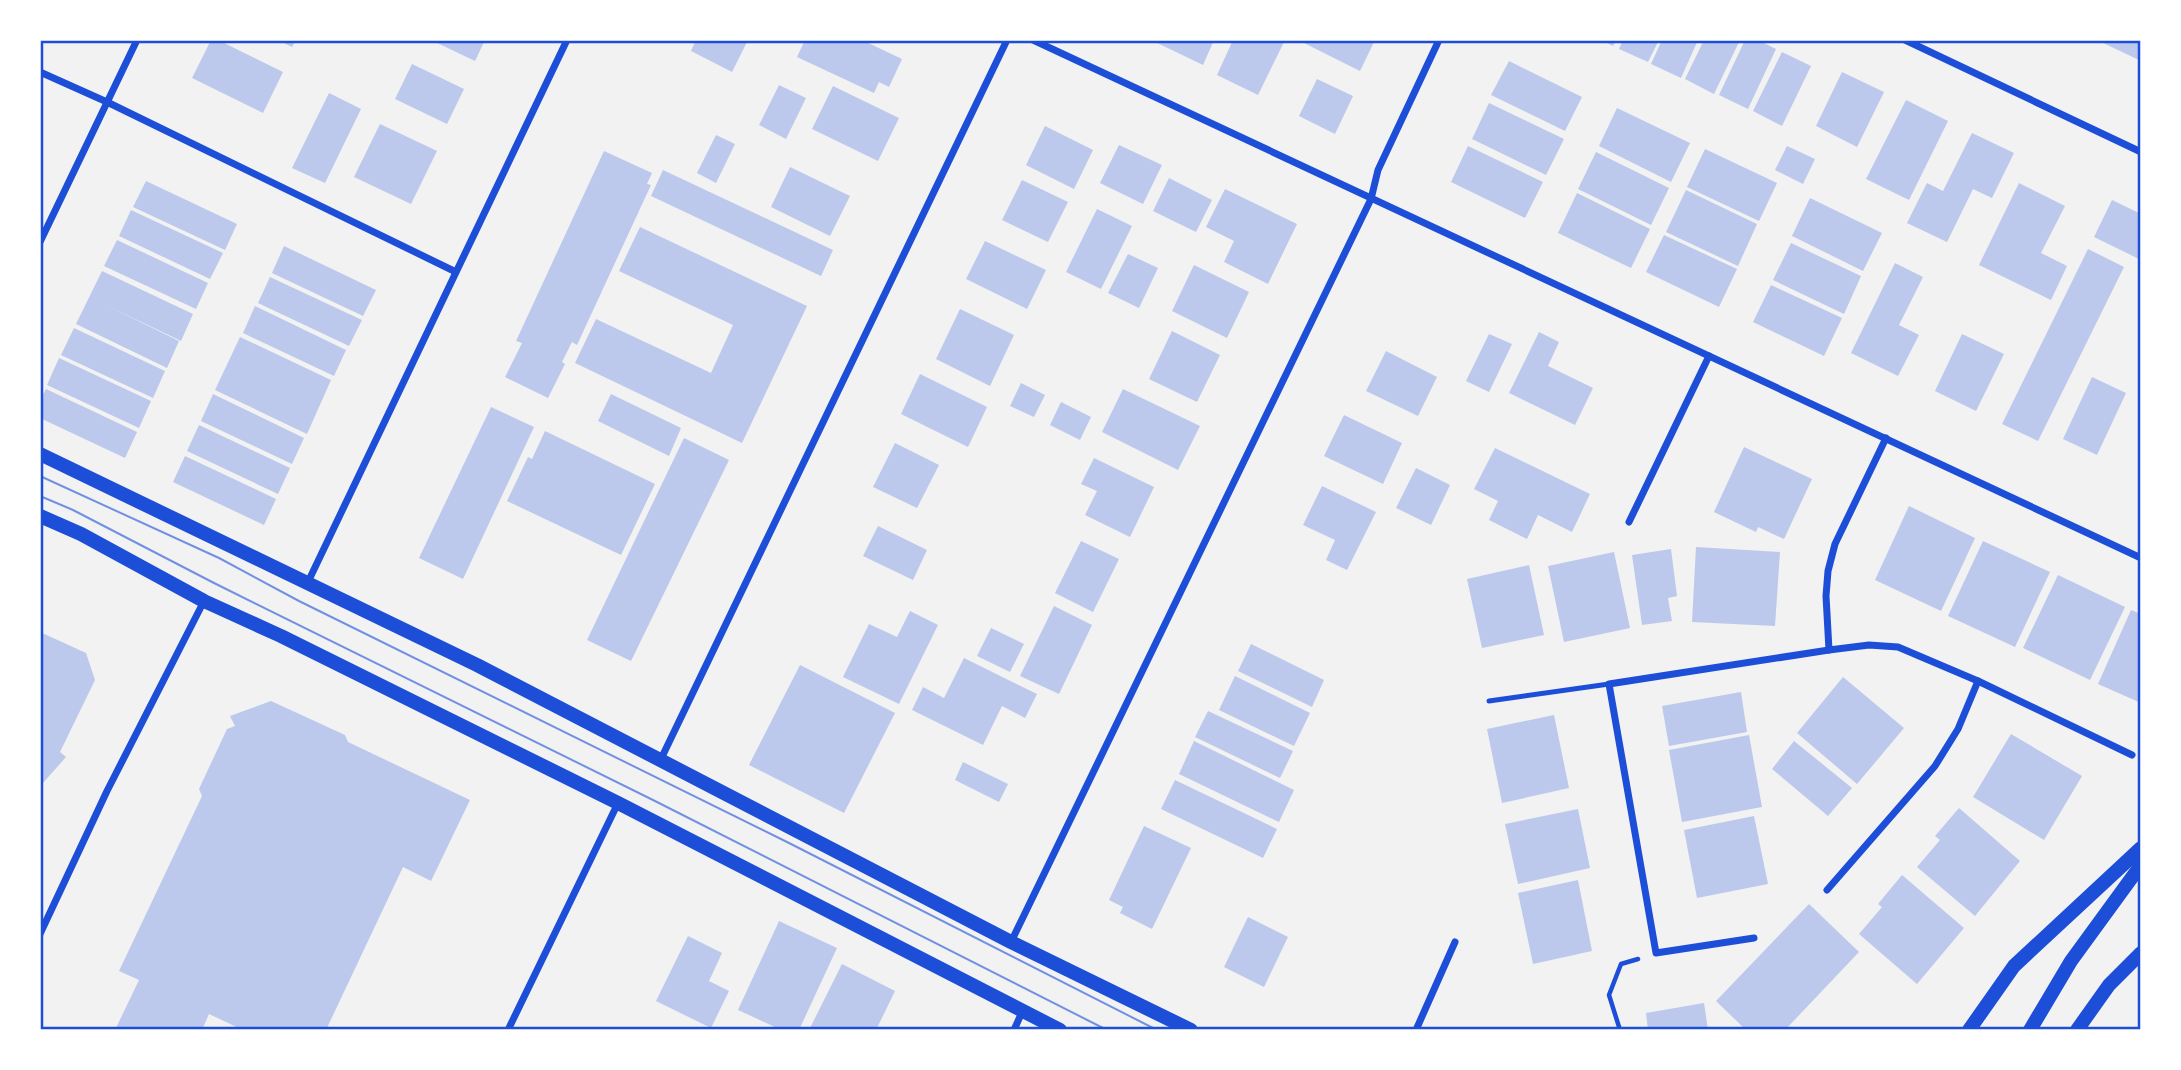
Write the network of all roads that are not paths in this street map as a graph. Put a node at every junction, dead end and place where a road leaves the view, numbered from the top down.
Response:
1 (137, 40) edge
2 (566, 40) edge
3 (1007, 40) edge
4 (1033, 40) edge
5 (1439, 40) edge
6 (1905, 40) edge
7 (40, 72) edge
8 (107, 102) junction
9 (2141, 152) edge
10 (1371, 199) junction
11 (40, 242) edge
12 (454, 271) junction
13 (1709, 356) junction
14 (1886, 438) junction
15 (40, 454) edge
16 (40, 516) edge
17 (1629, 522) dead end
18 (2141, 558) edge
19 (308, 582) junction
20 (204, 601) junction
21 (1829, 650) junction
22 (1978, 681) junction
23 (1609, 684) junction
24 (1489, 701) dead end
25 (2132, 755) dead end
26 (660, 761) junction
27 (618, 803) junction
28 (2141, 848) edge
29 (2141, 864) edge
30 (1827, 890) dead end
31 (40, 934) edge
32 (1754, 938) dead end
33 (1011, 942) junction
34 (1455, 942) dead end
35 (2141, 953) edge
36 (1022, 1012) junction
37 (508, 1030) edge
38 (1014, 1030) edge
39 (1060, 1030) edge
40 (1191, 1030) edge
41 (1416, 1030) edge
42 (1969, 1030) edge
43 (2029, 1030) edge
44 (2077, 1030) edge

1 - 8 street
2 - 12 street
3 - 26 street
4 - 10 street
5 - 10 street
6 - 9 street
7 - 8 street
8 - 11 street
8 - 12 street
10 - 13 street
10 - 33 street
12 - 19 street
13 - 14 street
13 - 17 street
14 - 18 street
14 - 21 street
15 - 19 main road
16 - 20 main road
19 - 26 main road
20 - 27 main road
20 - 31 street
21 - 22 street
21 - 23 street
22 - 25 street
22 - 30 street
23 - 24 lane
23 - 32 street
26 - 33 main road
27 - 36 main road
27 - 37 street
28 - 42 main road
29 - 43 main road
33 - 40 main road
34 - 41 street
35 - 44 main road
36 - 38 street
36 - 39 main road

